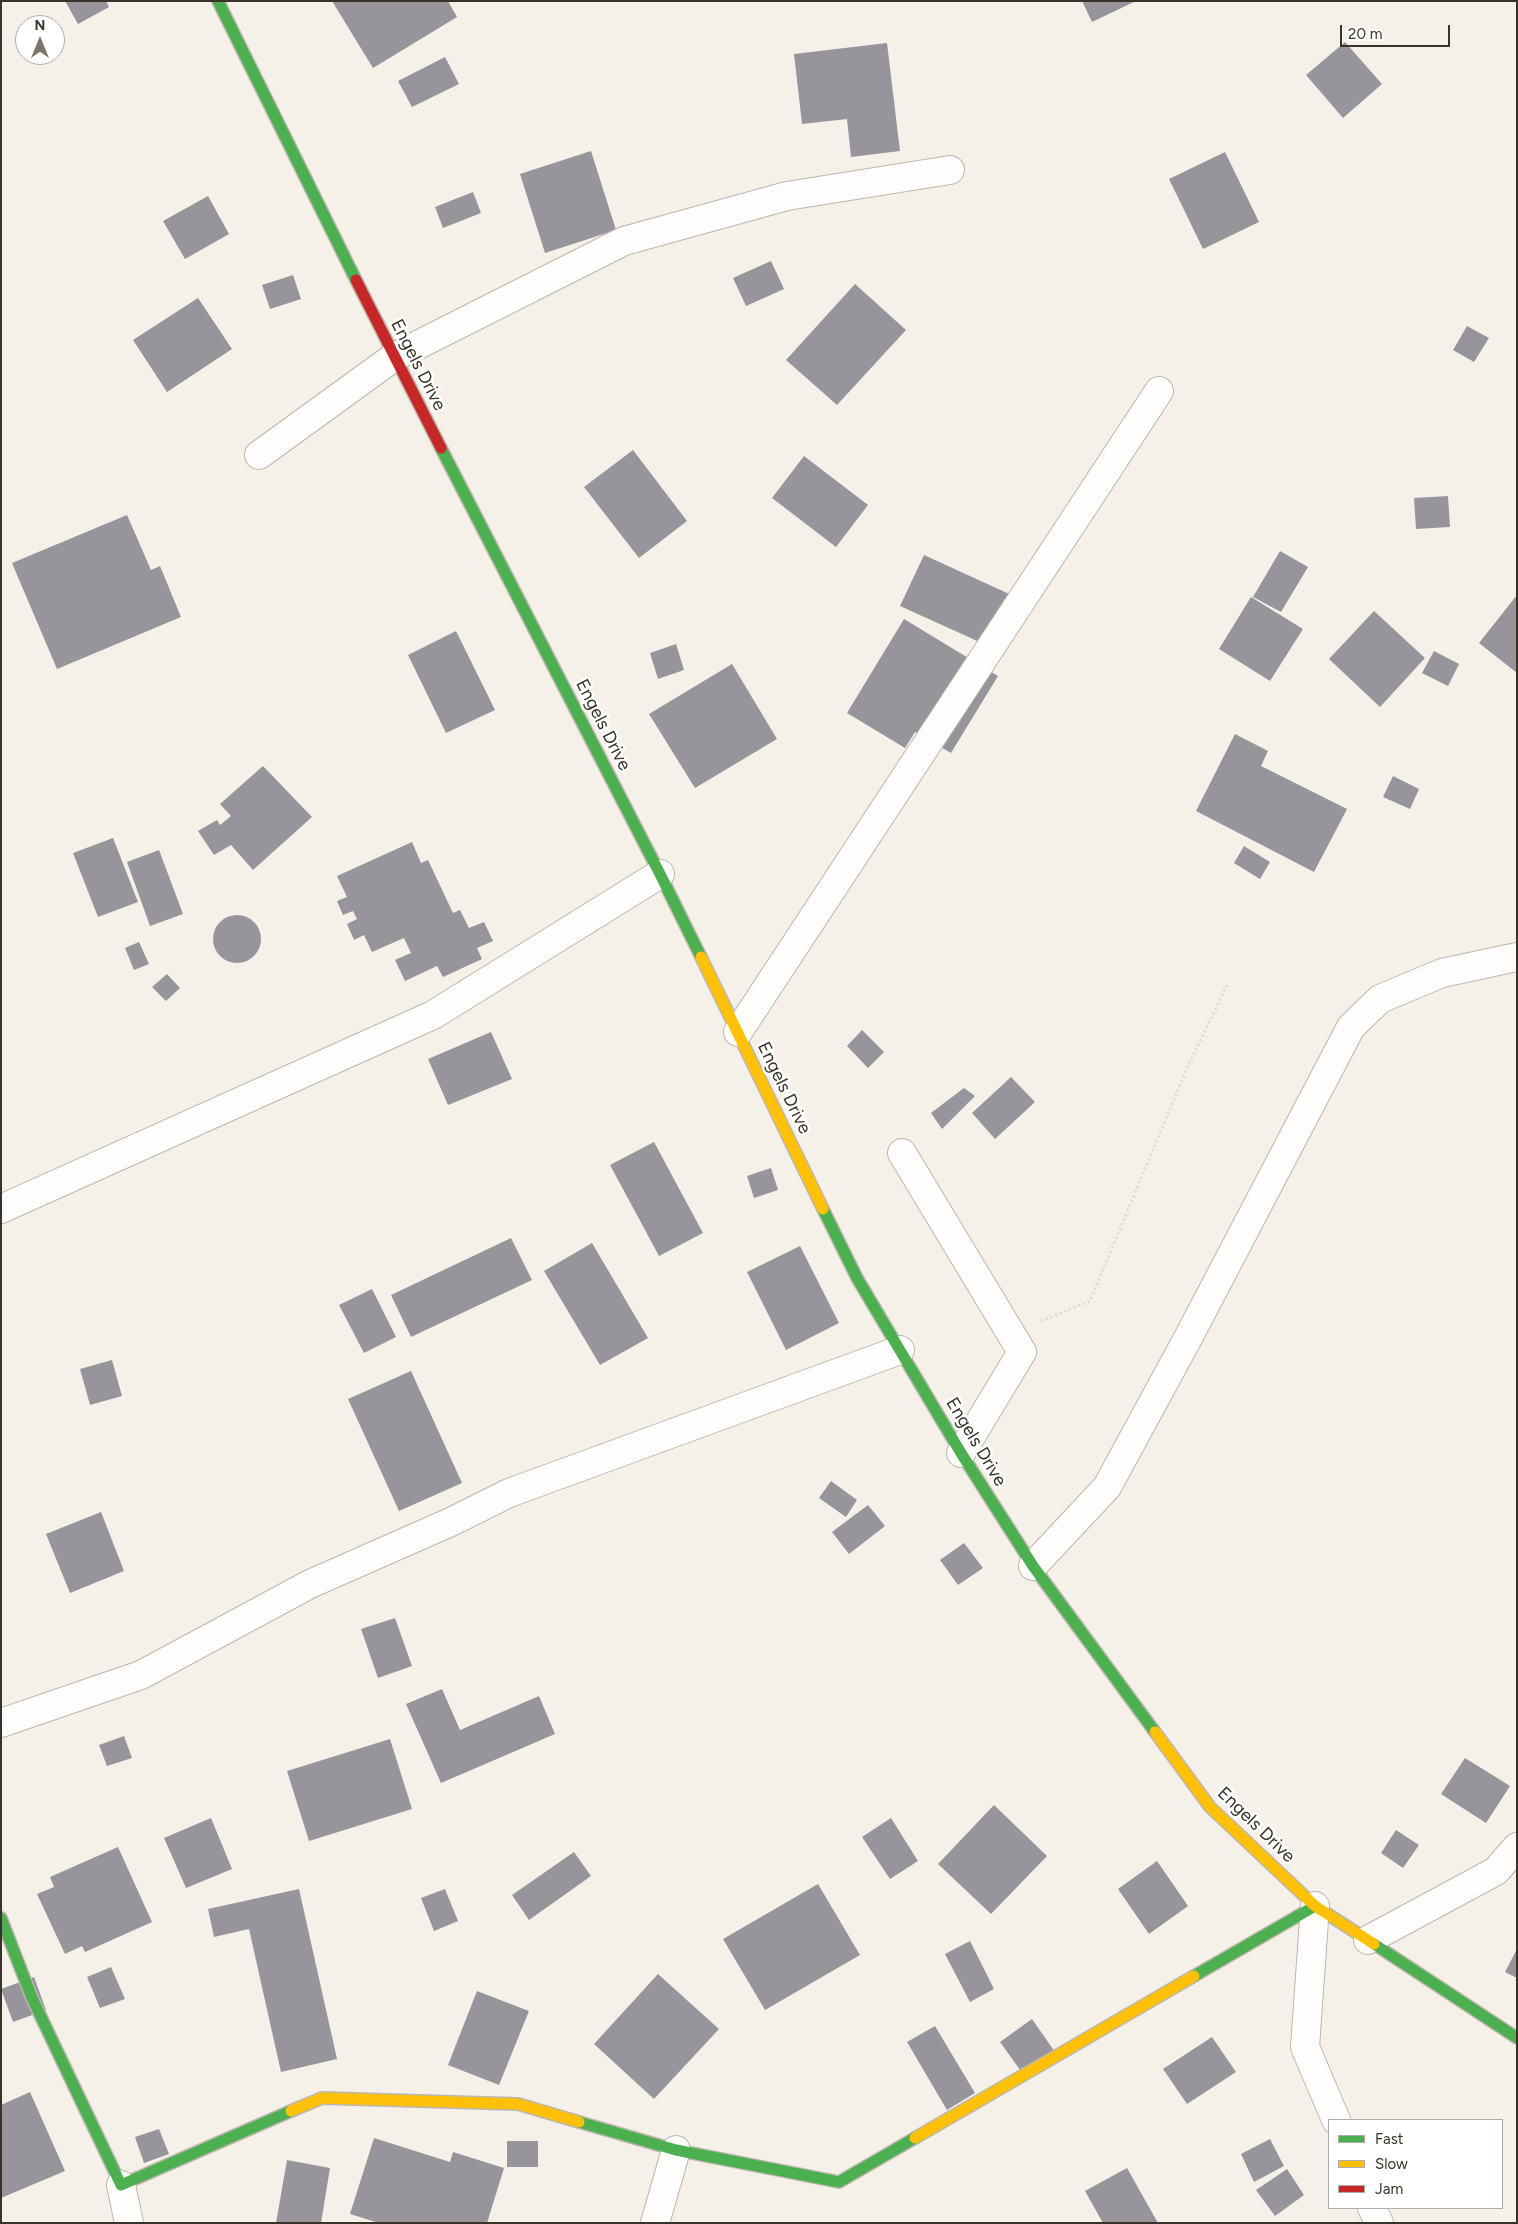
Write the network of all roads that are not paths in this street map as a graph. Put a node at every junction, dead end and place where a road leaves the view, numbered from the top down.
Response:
1 (218, 1) edge
2 (950, 170) dead end
3 (394, 357) junction
4 (1159, 391) dead end
5 (259, 455) dead end
6 (660, 874) junction
7 (1517, 957) edge
8 (738, 1032) junction
9 (902, 1153) dead end
10 (1, 1209) edge
11 (900, 1350) junction
12 (961, 1453) junction
13 (1033, 1566) junction
14 (1, 1723) edge
15 (1517, 1847) edge
16 (1315, 1906) junction
17 (1, 1918) edge
18 (1368, 1940) junction
19 (1517, 2038) edge
20 (1336, 2119) edge
21 (676, 2150) junction
22 (121, 2185) junction
23 (1372, 2209) edge
24 (129, 2223) edge
25 (655, 2223) edge
26 (1379, 2223) edge

1 - 3 street, Engels Drive
2 - 3 street
3 - 5 street
3 - 6 street, Engels Drive
4 - 8 street
6 - 8 street, Engels Drive
6 - 10 street
7 - 13 street
8 - 11 street, Engels Drive
9 - 12 street
11 - 12 street, Engels Drive
11 - 14 street
12 - 13 street, Engels Drive
13 - 16 street, Engels Drive
15 - 18 street
16 - 18 street, Engels Drive
16 - 20 street
16 - 21 street
17 - 22 street
18 - 19 street, Engels Drive
21 - 22 street
21 - 25 street
22 - 24 street
23 - 26 street

